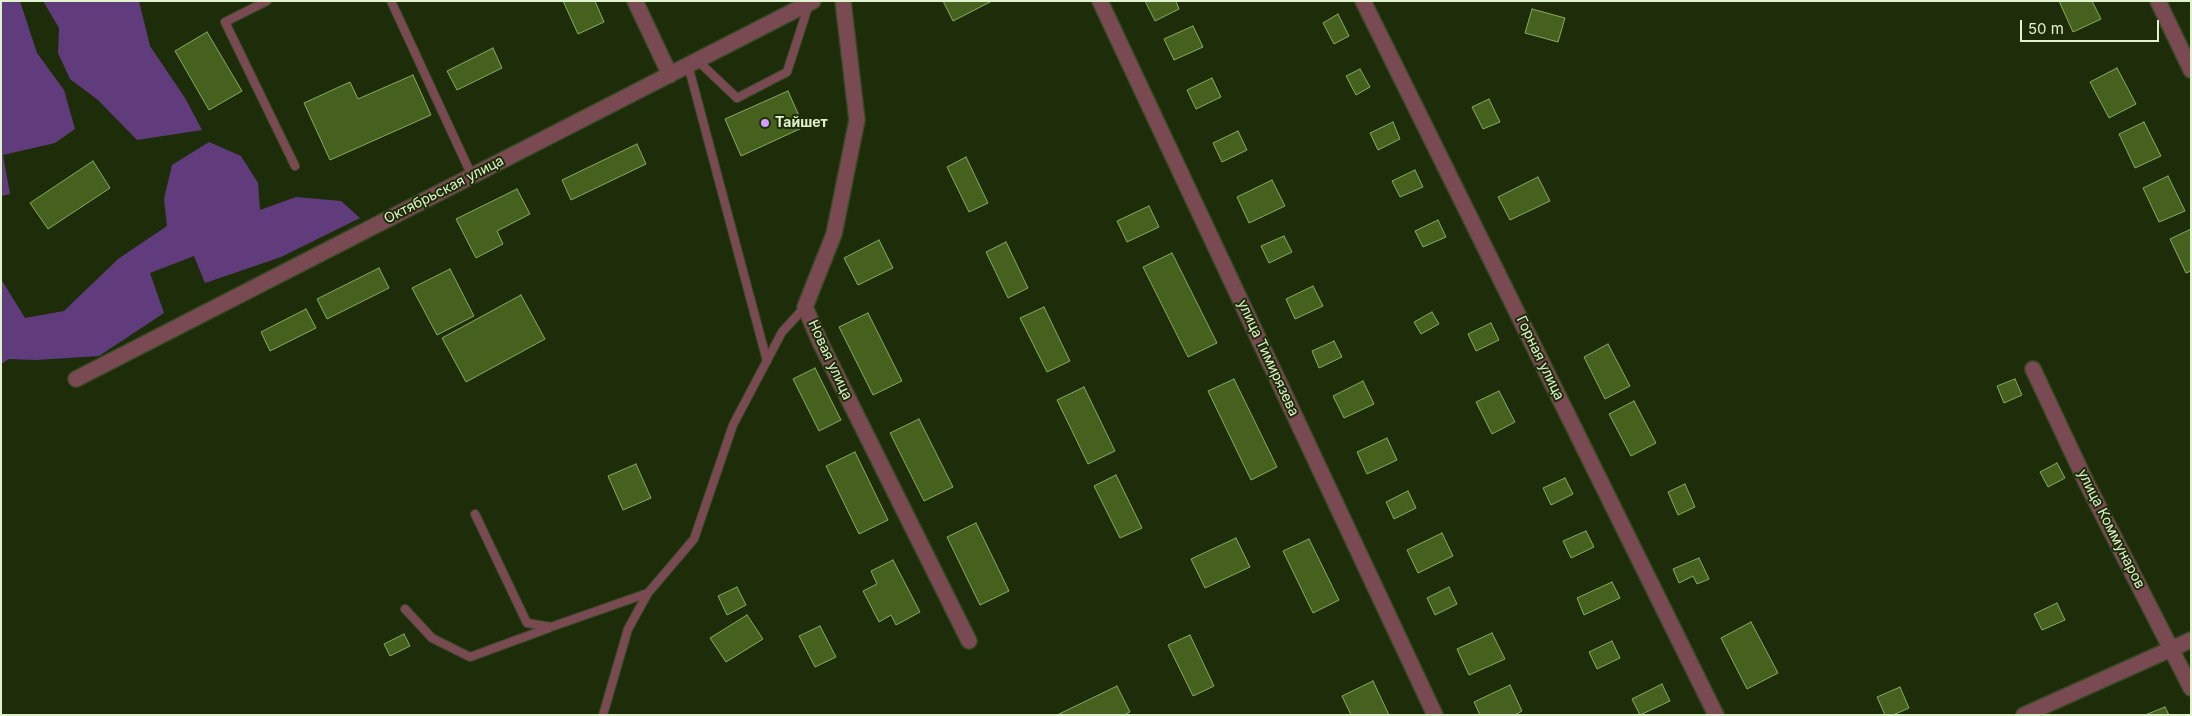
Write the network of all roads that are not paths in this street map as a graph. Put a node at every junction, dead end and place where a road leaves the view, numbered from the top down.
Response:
1 (267, 1) edge
2 (391, 1) edge
3 (634, 1) edge
4 (843, 1) edge
5 (1100, 1) edge
6 (1364, 1) edge
7 (2158, 1) edge
8 (811, 2) edge
9 (693, 63) junction
10 (2191, 70) edge
11 (670, 75) junction
12 (295, 166) dead end
13 (472, 176) junction
14 (805, 307) junction
15 (767, 361) junction
16 (2034, 369) dead end
17 (76, 379) dead end
18 (475, 514) dead end
19 (648, 592) junction
20 (405, 609) dead end
21 (551, 627) junction
22 (2191, 640) edge
23 (969, 641) dead end
24 (2172, 649) junction
25 (2191, 688) edge
26 (603, 715) edge
27 (1435, 715) edge
28 (1716, 715) edge
29 (2024, 715) edge

1 - 12 lane
2 - 13 lane
3 - 11 street
4 - 14 street, Новая улица
5 - 27 street, улица Тимирязева
6 - 28 street, Горная улица
7 - 10 street
8 - 9 street, Октябрьская улица
8 - 9 lane
9 - 11 street, Октябрьская улица
9 - 15 lane
11 - 13 street, Октябрьская улица
13 - 17 street, Октябрьская улица
14 - 15 lane
14 - 23 street, Новая улица
15 - 19 lane
16 - 24 street, улица Коммунаров
18 - 21 lane
19 - 21 lane
19 - 26 lane
20 - 21 lane
22 - 24 street
24 - 25 street, улица Коммунаров
24 - 29 street

